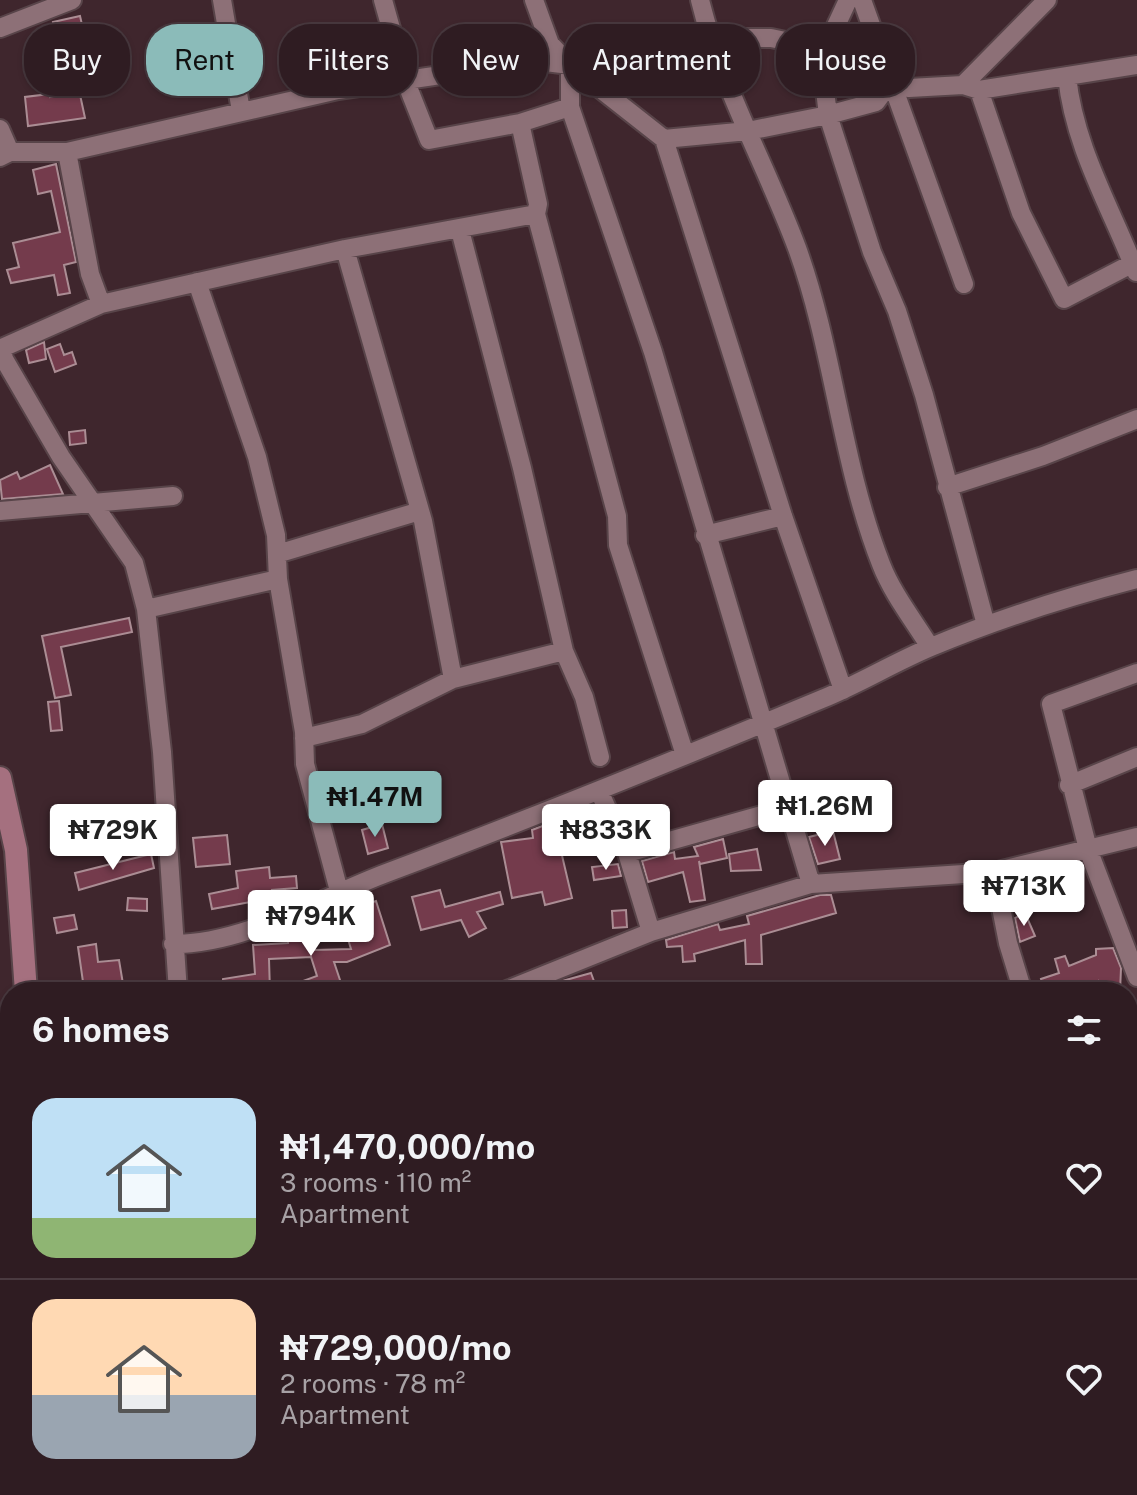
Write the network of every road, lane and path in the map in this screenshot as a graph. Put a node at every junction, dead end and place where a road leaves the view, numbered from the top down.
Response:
1 (72, 0) edge
2 (222, 0) edge
3 (383, 0) edge
4 (534, 0) edge
5 (700, 0) edge
6 (848, 0) edge
7 (862, 0) edge
8 (1047, 0) edge
9 (390, 24) edge
10 (706, 24) edge
11 (837, 24) edge
12 (870, 24) edge
13 (0, 28) edge
14 (564, 59) edge
15 (564, 64) edge
16 (1137, 65) edge
17 (1067, 76) junction
18 (417, 80) edge
19 (915, 88) edge
20 (971, 88) junction
21 (310, 96) edge
22 (412, 96) edge
23 (570, 96) edge
24 (609, 96) edge
25 (733, 96) edge
26 (826, 96) edge
27 (880, 96) edge
28 (895, 96) edge
29 (570, 107) junction
30 (241, 111) junction
31 (828, 115) junction
32 (520, 123) junction
33 (0, 129) edge
34 (748, 131) junction
35 (664, 139) junction
36 (67, 152) junction
37 (5, 154) edge
38 (536, 214) junction
39 (460, 230) junction
40 (345, 249) junction
41 (1136, 266) edge
42 (197, 282) junction
43 (964, 284) dead end
44 (101, 304) junction
45 (1137, 419) edge
46 (947, 487) junction
47 (173, 496) dead end
48 (95, 503) junction
49 (0, 511) edge
50 (420, 511) junction
51 (783, 516) junction
52 (705, 535) junction
53 (277, 554) junction
54 (278, 579) junction
55 (1137, 579) edge
56 (146, 609) junction
57 (986, 625) junction
58 (930, 647) junction
59 (564, 651) junction
60 (1137, 673) edge
61 (453, 679) junction
62 (843, 690) junction
63 (761, 724) junction
64 (304, 738) junction
65 (685, 755) junction
66 (600, 757) dead end
67 (1137, 757) edge
68 (0, 778) edge
69 (1069, 785) junction
70 (600, 793) junction
71 (787, 808) junction
72 (1137, 837) edge
73 (1088, 849) junction
74 (627, 853) junction
75 (994, 872) junction
76 (811, 884) junction
77 (339, 891) junction
78 (651, 932) junction
79 (173, 944) junction
80 (1137, 977) edge
81 (25, 982) edge
82 (177, 982) edge
83 (527, 982) edge
84 (1020, 982) edge

1 - 13 street
2 - 30 street
3 - 9 street
4 - 14 street
5 - 10 street
6 - 11 street
7 - 12 street
8 - 20 street
15 - 18 street
16 - 17 street
17 - 20 street
17 - 41 street
19 - 20 street
20 - 41 street
21 - 30 street
22 - 32 street
23 - 29 street
24 - 35 street
25 - 34 street
26 - 31 street
27 - 31 street
28 - 43 street
29 - 32 street
29 - 52 street
30 - 36 street
31 - 34 street
31 - 46 street
32 - 38 street
33 - 37 street
34 - 35 street
34 - 58 street
35 - 51 street
36 - 37 street
36 - 44 street
38 - 39 street
38 - 65 street
39 - 40 street
39 - 59 street
40 - 42 street
40 - 50 street
42 - 44 street
42 - 53 street
44 - 48 street
45 - 46 street
46 - 57 street
47 - 48 street
48 - 49 street
48 - 56 street
50 - 53 street
50 - 61 street
51 - 52 street
51 - 62 street
52 - 63 street
53 - 54 street
54 - 56 street
54 - 64 street
55 - 57 street
56 - 79 street
57 - 58 street
58 - 62 street
59 - 61 street
59 - 66 street
60 - 69 street
61 - 64 street
62 - 63 street
63 - 65 street
63 - 71 street
64 - 77 street
65 - 70 street
67 - 69 street
68 - 81 main road
69 - 73 street
70 - 74 street
70 - 77 street
71 - 74 street
71 - 76 street
72 - 73 street
73 - 75 street
73 - 80 street
74 - 78 street
75 - 76 street
75 - 84 street
76 - 78 street
77 - 79 street
78 - 83 street
79 - 82 street

